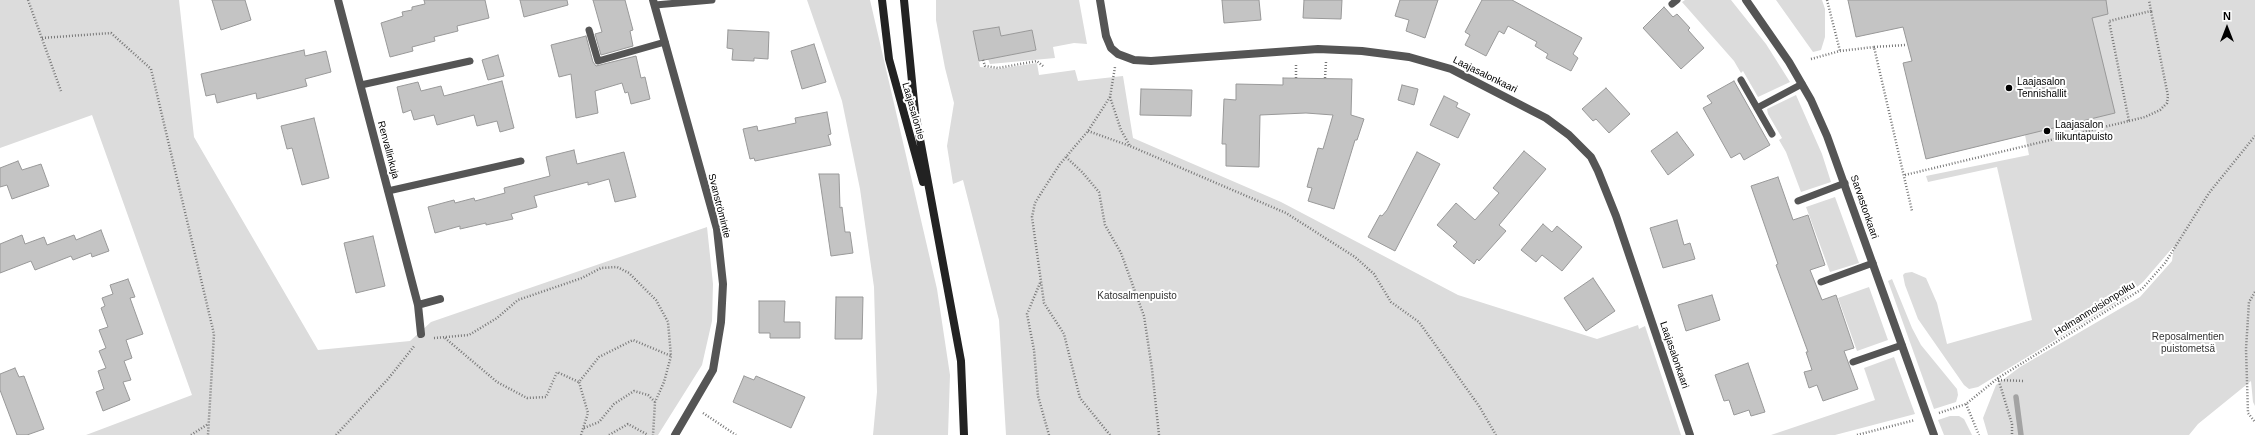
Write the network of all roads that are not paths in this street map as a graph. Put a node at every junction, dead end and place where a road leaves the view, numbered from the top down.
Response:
1 (338, 0) edge
2 (712, 0) edge
3 (882, 0) edge
4 (904, 0) edge
5 (1100, 0) edge
6 (1746, 0) edge
7 (654, 3) edge
8 (590, 30) dead end
9 (665, 42) junction
10 (470, 61) dead end
11 (1741, 80) dead end
12 (1802, 84) junction
13 (361, 85) junction
14 (1757, 108) junction
15 (1772, 134) dead end
16 (521, 161) dead end
17 (1845, 183) junction
18 (388, 191) junction
19 (1798, 201) dead end
20 (935, 225) junction
21 (1873, 263) junction
22 (1821, 282) dead end
23 (440, 299) dead end
24 (418, 305) junction
25 (420, 337) road end
26 (1902, 345) junction
27 (1853, 362) dead end
28 (675, 435) edge
29 (964, 435) edge
30 (1690, 435) edge
31 (1934, 435) edge

1 - 13 street, Renvallinkuja
2 - 7 lane
3 - 20 main road, Laajasalontie
4 - 20 main road, Laajasalontie
5 - 30 street, Laajasalonkaari
6 - 12 street, Sarvastonkaari
7 - 9 street, Svanströmintie
8 - 9 lane
9 - 28 street, Svanströmintie
10 - 13 lane
11 - 14 lane
12 - 14 lane
12 - 17 street, Sarvastonkaari
13 - 18 street, Renvallinkuja
14 - 15 lane
16 - 18 lane
17 - 19 lane
17 - 21 street, Sarvastonkaari
18 - 24 street, Renvallinkuja
20 - 29 main road, Laajasalontie
21 - 22 lane
21 - 26 street, Sarvastonkaari
23 - 24 street
24 - 25 street, Renvallinkuja
26 - 27 lane
26 - 31 street, Sarvastonkaari

